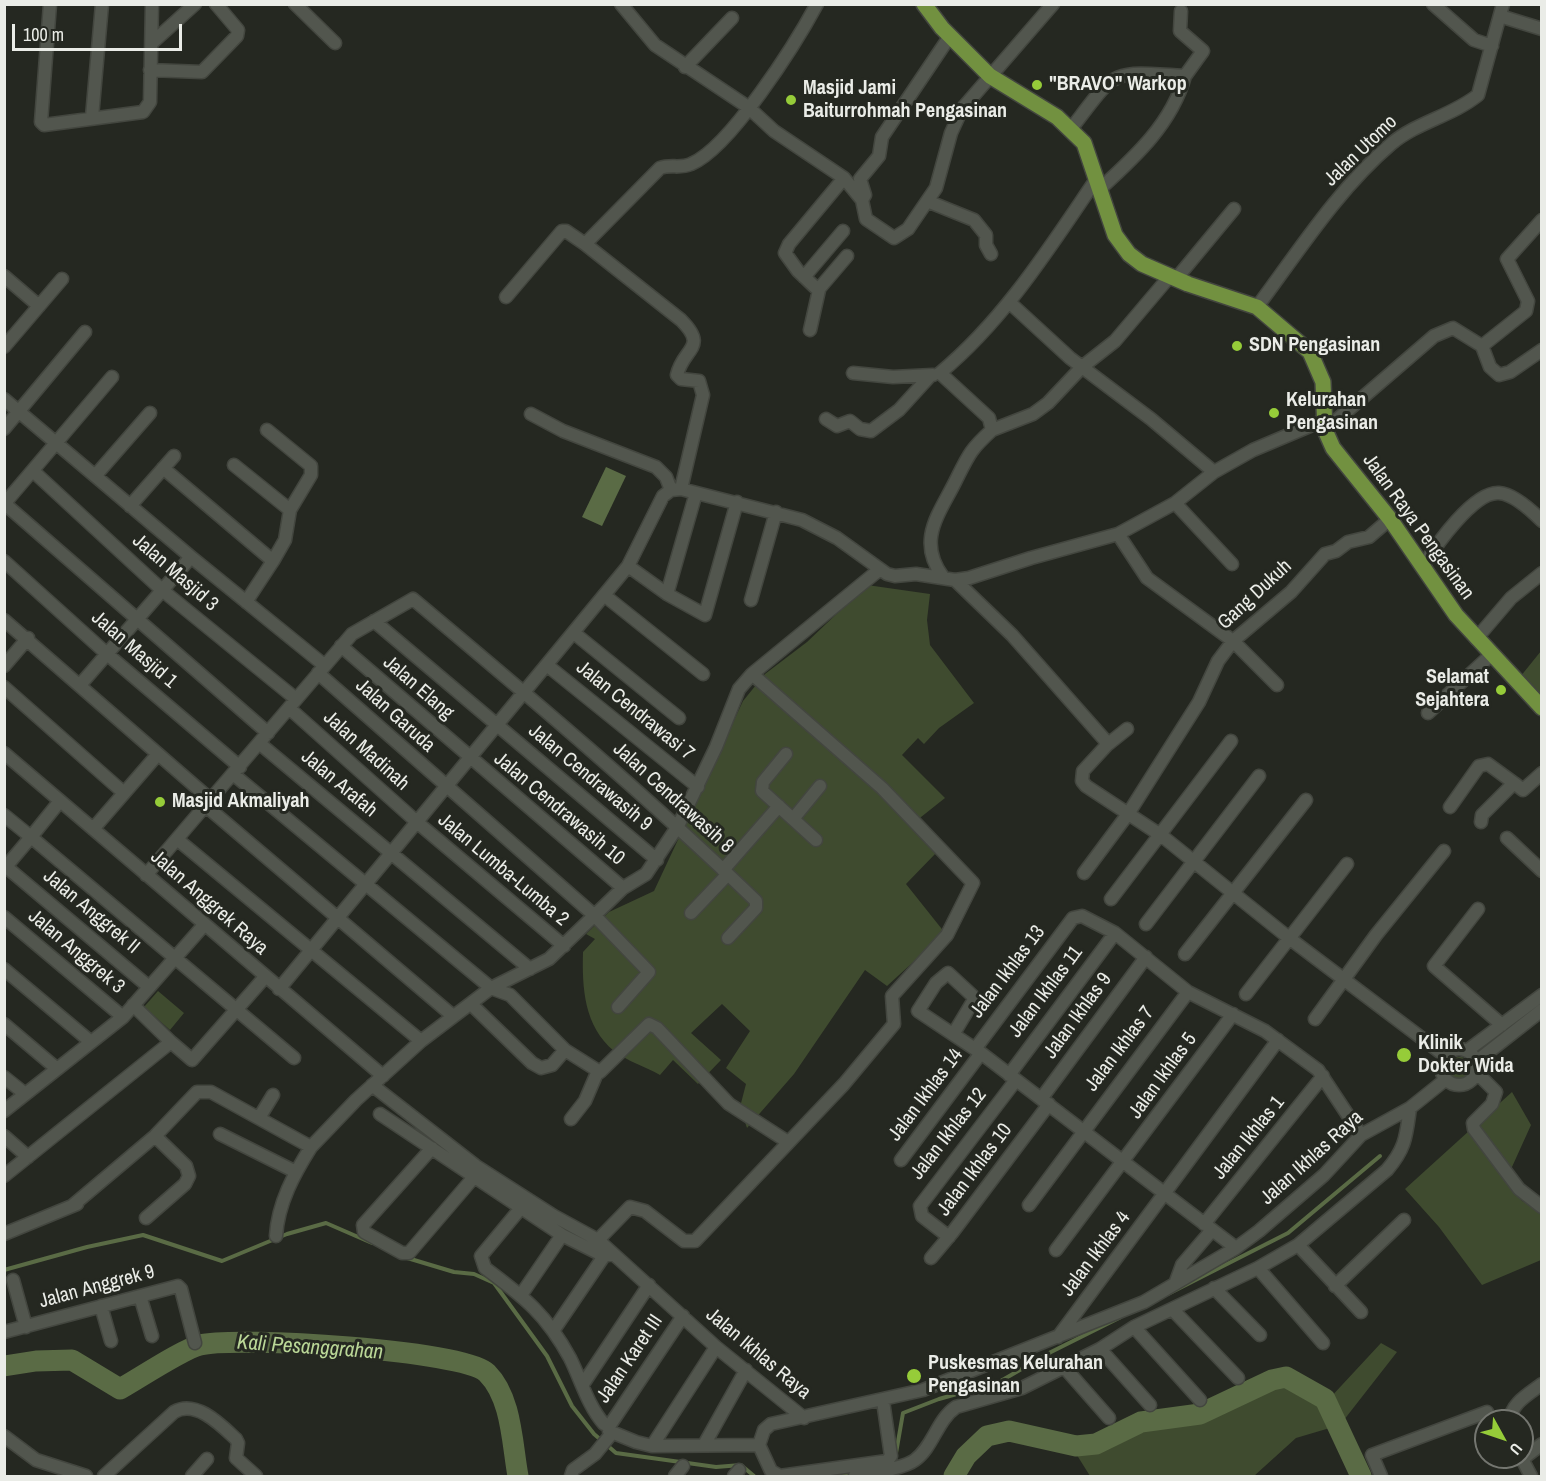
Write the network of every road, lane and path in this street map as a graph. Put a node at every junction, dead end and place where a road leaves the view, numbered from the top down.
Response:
1 (51, 4) edge
2 (102, 4) edge
3 (153, 4) edge
4 (195, 4) edge
5 (216, 4) edge
6 (295, 4) edge
7 (621, 4) edge
8 (817, 4) edge
9 (924, 4) edge
10 (1053, 4) edge
11 (1433, 4) edge
12 (1501, 10) edge
13 (1181, 11) dead end
14 (732, 18) dead end
15 (1542, 29) edge
16 (950, 36) junction
17 (153, 42) junction
18 (335, 43) dead end
19 (1492, 46) junction
20 (685, 67) junction
21 (150, 70) junction
22 (990, 76) junction
23 (1185, 76) junction
24 (748, 107) junction
25 (92, 117) junction
26 (1071, 129) junction
27 (844, 178) junction
28 (1099, 183) junction
29 (862, 200) junction
30 (927, 201) junction
31 (1234, 209) dead end
32 (1542, 220) edge
33 (843, 231) dead end
34 (585, 244) junction
35 (991, 254) dead end
36 (847, 256) dead end
37 (4, 276) edge
38 (804, 277) junction
39 (1173, 277) junction
40 (62, 279) dead end
41 (819, 290) junction
42 (506, 297) dead end
43 (1009, 302) junction
44 (39, 306) junction
45 (1257, 307) junction
46 (810, 330) dead end
47 (85, 332) dead end
48 (1482, 346) junction
49 (4, 347) edge
50 (1542, 350) edge
51 (1082, 366) junction
52 (853, 374) dead end
53 (935, 375) junction
54 (112, 377) dead end
55 (4, 399) edge
56 (19, 411) junction
57 (150, 413) dead end
58 (531, 414) dead end
59 (826, 419) dead end
60 (1324, 425) junction
61 (4, 429) edge
62 (267, 430) dead end
63 (992, 430) junction
64 (56, 442) junction
65 (174, 456) dead end
66 (234, 465) dead end
67 (164, 468) junction
68 (33, 471) junction
69 (1214, 472) junction
70 (94, 476) junction
71 (676, 489) junction
72 (696, 493) junction
73 (737, 502) junction
74 (1175, 503) junction
75 (5, 504) edge
76 (130, 506) junction
77 (290, 510) junction
78 (776, 512) junction
79 (1390, 519) junction
80 (1542, 521) edge
81 (1118, 534) junction
82 (190, 557) junction
83 (4, 561) edge
84 (273, 561) junction
85 (1232, 564) dead end
86 (1424, 565) junction
87 (628, 566) junction
88 (879, 570) junction
89 (1542, 573) edge
90 (945, 577) junction
91 (162, 590) junction
92 (667, 594) junction
93 (604, 596) junction
94 (751, 600) dead end
95 (246, 602) junction
96 (4, 620) edge
97 (136, 620) junction
98 (374, 621) junction
99 (574, 633) junction
100 (28, 638) junction
101 (1476, 639) junction
102 (1233, 641) junction
103 (341, 646) junction
104 (107, 654) junction
105 (1491, 655) junction
106 (4, 666) edge
107 (548, 666) junction
108 (321, 669) junction
109 (703, 674) dead end
110 (752, 674) junction
111 (80, 685) junction
112 (1277, 685) dead end
113 (4, 687) edge
114 (526, 693) junction
115 (292, 704) junction
116 (1542, 708) edge
117 (1428, 712) dead end
118 (679, 718) dead end
119 (499, 725) junction
120 (1127, 729) dead end
121 (268, 733) junction
122 (1231, 741) dead end
123 (260, 743) junction
124 (1107, 746) junction
125 (158, 754) junction
126 (786, 754) dead end
127 (6, 758) edge
128 (470, 759) junction
129 (237, 771) junction
130 (1542, 773) edge
131 (1259, 776) dead end
132 (1514, 783) junction
133 (820, 786) dead end
134 (698, 787) junction
135 (447, 788) junction
136 (124, 794) junction
137 (1306, 800) dead end
138 (60, 801) junction
139 (209, 803) junction
140 (779, 806) junction
141 (1450, 807) dead end
142 (1128, 814) junction
143 (4, 815) edge
144 (793, 819) junction
145 (1481, 822) dead end
146 (418, 823) junction
147 (678, 826) junction
148 (93, 829) junction
149 (1162, 836) junction
150 (31, 837) junction
151 (1507, 838) dead end
152 (177, 840) junction
153 (816, 840) dead end
154 (1444, 851) dead end
155 (393, 855) junction
156 (657, 860) junction
157 (1193, 861) junction
158 (1347, 864) dead end
159 (5, 867) edge
160 (1542, 871) edge
161 (725, 872) junction
162 (1084, 873) dead end
163 (146, 875) junction
164 (367, 886) junction
165 (623, 888) junction
166 (1232, 893) junction
167 (1112, 899) dead end
168 (1478, 909) dead end
169 (691, 913) dead end
170 (595, 916) junction
171 (4, 917) edge
172 (339, 917) junction
173 (1146, 924) dead end
174 (204, 925) junction
175 (1115, 933) junction
176 (728, 938) dead end
177 (1288, 938) junction
178 (564, 946) junction
179 (311, 951) junction
180 (1185, 954) dead end
181 (1146, 957) junction
182 (175, 959) junction
183 (4, 969) edge
184 (530, 969) junction
185 (264, 977) junction
186 (1344, 979) junction
187 (149, 987) junction
188 (491, 988) junction
189 (279, 989) junction
190 (1188, 992) junction
191 (1246, 994) dead end
192 (1542, 995) edge
193 (471, 1004) junction
194 (133, 1005) junction
195 (618, 1007) dead end
196 (235, 1010) junction
197 (1542, 1010) edge
198 (1233, 1014) junction
199 (453, 1016) junction
200 (123, 1017) junction
201 (1315, 1020) dead end
202 (4, 1024) edge
203 (1502, 1025) junction
204 (954, 1033) junction
205 (1278, 1040) junction
206 (421, 1041) junction
207 (91, 1042) junction
208 (171, 1042) junction
209 (565, 1050) junction
210 (1468, 1050) junction
211 (978, 1051) junction
212 (1444, 1055) junction
213 (294, 1058) dead end
214 (1476, 1067) junction
215 (56, 1068) junction
216 (597, 1073) junction
217 (1323, 1076) junction
218 (4, 1077) edge
219 (383, 1077) junction
220 (1012, 1077) junction
221 (1445, 1080) junction
222 (372, 1085) junction
223 (24, 1093) junction
224 (273, 1095) dead end
225 (1045, 1102) junction
226 (1410, 1108) junction
227 (4, 1111) edge
228 (380, 1114) dead end
229 (259, 1118) junction
230 (571, 1119) dead end
231 (1084, 1130) junction
232 (220, 1134) dead end
233 (1361, 1135) junction
234 (4, 1136) edge
235 (155, 1136) junction
236 (788, 1142) junction
237 (311, 1147) junction
238 (432, 1148) junction
239 (28, 1157) junction
240 (901, 1160) dead end
241 (1124, 1161) junction
242 (296, 1172) junction
243 (4, 1176) edge
244 (474, 1177) junction
245 (1165, 1194) junction
246 (1029, 1205) dead end
247 (1542, 1207) edge
248 (520, 1209) junction
249 (146, 1218) dead end
250 (1404, 1220) dead end
251 (1208, 1227) junction
252 (4, 1234) edge
253 (562, 1235) junction
254 (276, 1236) dead end
255 (949, 1238) junction
256 (598, 1240) junction
257 (1298, 1245) junction
258 (1236, 1248) junction
259 (1056, 1250) dead end
260 (609, 1255) junction
261 (931, 1258) dead end
262 (1258, 1268) junction
263 (13, 1280) dead end
264 (1175, 1284) junction
265 (649, 1286) junction
266 (1335, 1286) junction
267 (1214, 1288) junction
268 (521, 1295) junction
269 (140, 1296) junction
270 (101, 1306) junction
271 (1173, 1310) junction
272 (1361, 1312) dead end
273 (683, 1316) junction
274 (26, 1327) junction
275 (1134, 1327) junction
276 (553, 1331) junction
277 (4, 1332) edge
278 (1260, 1335) dead end
279 (152, 1336) dead end
280 (1057, 1338) junction
281 (111, 1341) dead end
282 (195, 1342) dead end
283 (1323, 1343) dead end
284 (716, 1347) junction
285 (1100, 1349) junction
286 (1065, 1368) junction
287 (746, 1370) junction
288 (1238, 1378) dead end
289 (583, 1384) junction
290 (1542, 1384) edge
291 (1200, 1400) dead end
292 (883, 1401) junction
293 (1150, 1405) dead end
294 (1512, 1409) edge
295 (1474, 1417) edge
296 (804, 1418) junction
297 (1109, 1418) dead end
298 (610, 1431) junction
299 (4, 1436) edge
300 (704, 1445) junction
301 (759, 1445) junction
302 (652, 1446) junction
303 (207, 1459) dead end
304 (683, 1466) dead end
305 (86, 1476) edge
306 (104, 1476) edge
307 (192, 1476) edge
308 (256, 1476) edge
309 (571, 1476) edge
310 (675, 1476) edge
311 (855, 1476) edge
312 (1381, 1476) edge

1 - 25 street
2 - 25 street
3 - 17 street
4 - 17 street
5 - 21 street
6 - 18 street
7 - 20 street
8 - 24 street
9 - 16 main road, Jalan Raya Pengasinan
10 - 22 street
11 - 19 street
12 - 15 street
12 - 19 street, Jalan Utomo
13 - 23 street
14 - 20 street
16 - 22 main road, Jalan Raya Pengasinan
16 - 29 street
17 - 21 street
19 - 45 street, Jalan Utomo
20 - 24 street
21 - 25 street
22 - 26 main road, Jalan Raya Pengasinan
22 - 30 street
23 - 26 street
23 - 28 street
24 - 27 street
24 - 34 street
26 - 28 main road, Jalan Raya Pengasinan
27 - 29 street
27 - 38 street
28 - 39 main road, Jalan Raya Pengasinan
28 - 43 street
29 - 30 street
30 - 35 street
31 - 39 street
32 - 48 street
33 - 38 street
34 - 42 street
34 - 71 street
36 - 41 street
37 - 44 street
38 - 41 street
39 - 45 main road, Jalan Raya Pengasinan
39 - 51 street
40 - 44 street
41 - 46 street
43 - 51 street
43 - 53 street
44 - 49 street
45 - 60 main road, Jalan Raya Pengasinan
47 - 56 street
48 - 50 street
48 - 60 street
51 - 63 street
51 - 69 street
52 - 53 street
53 - 59 street
53 - 63 street
54 - 64 street
55 - 56 street, Jalan Garuda
56 - 61 street
56 - 64 street, Jalan Garuda
57 - 70 street
58 - 71 street
60 - 69 street
60 - 79 main road, Jalan Raya Pengasinan
62 - 77 street
63 - 90 street
64 - 68 street
64 - 70 street, Jalan Garuda
65 - 67 street
66 - 77 street
67 - 76 street
67 - 84 street
68 - 75 street
68 - 91 street, Jalan Masjid 3
69 - 74 street
70 - 76 street, Jalan Garuda
71 - 72 street
71 - 87 street
72 - 73 street
72 - 92 street
73 - 78 street
73 - 92 street
74 - 81 street
74 - 85 street
75 - 97 street
76 - 82 street, Jalan Garuda
77 - 84 street
78 - 88 street
78 - 94 street
79 - 86 main road, Jalan Raya Pengasinan
79 - 102 street, Gang Dukuh
80 - 86 street
81 - 90 street
81 - 102 street
82 - 91 street
82 - 95 street, Jalan Garuda
83 - 104 street, Jalan Masjid 1
84 - 95 street
86 - 101 main road, Jalan Raya Pengasinan
87 - 92 street
87 - 93 street
88 - 90 street
88 - 110 street
89 - 101 street
90 - 124 street
91 - 97 street
91 - 115 street, Jalan Masjid 3
93 - 99 street
93 - 109 street
95 - 108 street, Jalan Garuda
96 - 100 street
97 - 104 street
97 - 121 street
98 - 103 street
98 - 114 street, Jalan Cendrawasih 8
98 - 119 street, Jalan Cendrawasih 9
99 - 107 street
99 - 118 street
100 - 106 street
100 - 111 street
101 - 105 main road, Jalan Raya Pengasinan
102 - 112 street
102 - 142 street, Gang Dukuh
103 - 108 street
103 - 128 street, Jalan Elang
104 - 111 street
104 - 129 street, Jalan Masjid 1
105 - 116 main road, Jalan Raya Pengasinan
105 - 117 street
107 - 114 street
107 - 134 street, Jalan Cendrawasi 7
108 - 115 street
108 - 135 street, Jalan Garuda
110 - 134 street
110 - 236 street
111 - 125 street
113 - 136 street
114 - 119 street
114 - 147 street, Jalan Cendrawasih 8
115 - 121 street
115 - 146 street, Jalan Madinah
119 - 128 street
119 - 156 street, Jalan Cendrawasih 9
120 - 124 street
121 - 123 street
122 - 149 street
123 - 129 street
123 - 155 street, Jalan Arafah
124 - 142 street
125 - 136 street
125 - 139 street
126 - 140 street
127 - 138 street, Jalan Anggrek Raya
128 - 135 street
128 - 165 street, Jalan Cendrawasih 10
129 - 139 street
129 - 164 street, Jalan Masjid 1
130 - 132 street
131 - 157 street
132 - 141 street
132 - 145 street
133 - 144 street
134 - 147 street
135 - 146 street
135 - 170 street, Jalan Garuda
136 - 148 street
137 - 166 street
138 - 148 street, Jalan Anggrek Raya
138 - 150 street
139 - 152 street
139 - 172 street
140 - 144 street
140 - 161 street
142 - 149 street
142 - 162 street, Gang Dukuh
143 - 150 street
144 - 153 street
146 - 155 street
146 - 178 street, Jalan Lumba-Lumba 2
147 - 156 street
147 - 161 street, Jalan Cendrawasih 8
148 - 163 street, Jalan Anggrek Raya
149 - 157 street
149 - 167 street
150 - 159 street
150 - 182 street
151 - 160 street
152 - 163 street
152 - 179 street
154 - 186 street
155 - 164 street
155 - 184 street, Jalan Arafah
156 - 165 street
157 - 166 street
157 - 173 street
158 - 177 street
159 - 187 street, Jalan Anggrek II
161 - 169 street
161 - 176 street, Jalan Cendrawasih 8
163 - 174 street, Jalan Anggrek Raya
164 - 172 street
164 - 188 street, Jalan Masjid 1
165 - 170 street
166 - 177 street
166 - 180 street
168 - 203 street
170 - 178 street
170 - 195 street, Jalan Garuda
171 - 200 street, Jalan Anggrek 3
172 - 179 street
172 - 199 street
174 - 182 street
174 - 185 street, Jalan Anggrek Raya
175 - 181 street
175 - 211 street, Jalan Ikhlas 13
175 - 220 street, Jalan Ikhlas 11
177 - 186 street
177 - 191 street
178 - 184 street
179 - 189 street
179 - 206 street
181 - 190 street
181 - 225 street, Jalan Ikhlas 9
182 - 187 street
182 - 196 street
183 - 207 street
184 - 188 street
185 - 189 street, Jalan Anggrek Raya
185 - 196 street
186 - 201 street
186 - 212 street
187 - 194 street
188 - 193 street
188 - 209 street, Jalan Masjid 1
189 - 219 street, Jalan Anggrek Raya
190 - 198 street
190 - 231 street, Jalan Ikhlas 7
192 - 203 street
193 - 199 street
193 - 209 street
194 - 200 street
194 - 208 street
196 - 208 street
196 - 213 street
197 - 214 street
198 - 205 street
198 - 241 street, Jalan Ikhlas 5
199 - 206 street
200 - 207 street
202 - 215 street
203 - 210 street
204 - 204 street
204 - 211 street
205 - 217 street
205 - 245 street, Jalan Ikhlas 4
206 - 219 street
207 - 215 street
208 - 239 street
209 - 216 street, Jalan Masjid 1
210 - 212 street
210 - 214 street
211 - 220 street
211 - 240 street, Jalan Ikhlas 14
212 - 221 street
214 - 221 street
214 - 247 street
215 - 223 street
216 - 230 street
216 - 236 street
217 - 233 street
217 - 251 street, Jalan Ikhlas 1
218 - 223 street
219 - 222 street
220 - 225 street
220 - 255 street, Jalan Ikhlas 12
221 - 226 street, Jalan Ikhlas Raya
222 - 237 street
222 - 256 street, Jalan Ikhlas Raya
223 - 227 street
224 - 229 street
225 - 231 street
225 - 255 street, Jalan Ikhlas 10
226 - 233 street, Jalan Ikhlas Raya
226 - 257 street
228 - 238 street
229 - 235 street
229 - 237 street
231 - 241 street
231 - 246 street, Jalan Ikhlas 7
232 - 242 street
233 - 258 street, Jalan Ikhlas Raya
234 - 239 street
235 - 249 street
235 - 252 street
236 - 256 street
237 - 242 street
238 - 244 street
238 - 244 street
239 - 243 street
241 - 245 street
241 - 259 street, Jalan Ikhlas 5
242 - 254 street
244 - 248 street
245 - 251 street
245 - 280 street, Jalan Ikhlas 4
248 - 253 street
248 - 268 street
250 - 266 street
251 - 258 street
251 - 264 street, Jalan Ikhlas 1
253 - 260 street
253 - 268 street
255 - 261 street, Jalan Ikhlas 10
256 - 260 street, Jalan Ikhlas Raya
257 - 262 street
257 - 266 street
258 - 264 street, Jalan Ikhlas Raya
260 - 265 street, Jalan Ikhlas Raya
260 - 276 street
262 - 267 street
262 - 283 street
263 - 274 street
264 - 280 street, Jalan Ikhlas Raya
265 - 273 street, Jalan Ikhlas Raya
265 - 289 street
266 - 272 street
267 - 271 street
267 - 278 street
268 - 276 street
269 - 270 street, Jalan Anggrek 9
269 - 279 street
269 - 282 street, Jalan Anggrek 9
270 - 274 street, Jalan Anggrek 9
270 - 281 street
271 - 275 street
271 - 288 street
273 - 284 street, Jalan Ikhlas Raya
273 - 298 street, Jalan Karet III
274 - 277 street, Jalan Anggrek 9
275 - 285 street
275 - 291 street
276 - 289 street
280 - 292 street, Jalan Ikhlas Raya
284 - 287 street, Jalan Ikhlas Raya
284 - 302 street
285 - 286 street
285 - 293 street
286 - 297 street
286 - 311 street
287 - 296 street, Jalan Ikhlas Raya
287 - 300 street
289 - 298 street
290 - 294 street
292 - 296 street, Jalan Ikhlas Raya
292 - 301 street
295 - 312 street
296 - 301 street
298 - 302 street
298 - 309 street, Jalan Karet III
299 - 305 street
300 - 301 street
300 - 302 street
303 - 307 street
304 - 310 street
306 - 308 street

